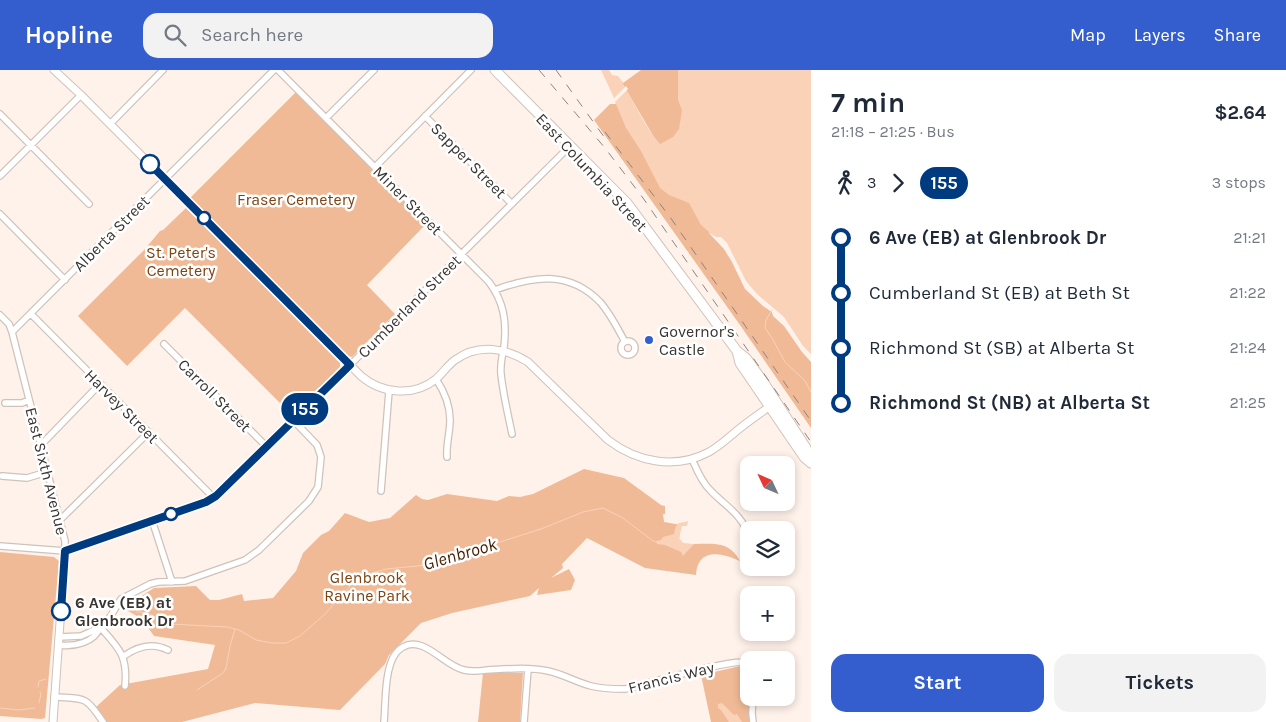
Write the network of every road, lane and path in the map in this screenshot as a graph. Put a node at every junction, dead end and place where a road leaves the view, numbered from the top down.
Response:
1 (54, 70) edge
2 (163, 70) edge
3 (274, 70) edge
4 (278, 70) edge
5 (374, 70) edge
6 (471, 70) edge
7 (495, 70) edge
8 (81, 94) junction
9 (0, 114) edge
10 (425, 116) junction
11 (326, 118) junction
12 (110, 124) junction
13 (31, 146) junction
14 (570, 146) junction
15 (375, 167) junction
16 (0, 176) edge
17 (165, 179) junction
18 (89, 204) dead end
19 (512, 204) junction
20 (0, 214) edge
21 (461, 254) junction
22 (65, 280) junction
23 (495, 290) junction
24 (31, 314) junction
25 (0, 315) edge
26 (12, 332) junction
27 (625, 342) dead end
28 (164, 344) dead end
29 (503, 351) junction
30 (350, 365) junction
31 (436, 379) junction
32 (100, 384) junction
33 (389, 391) junction
34 (30, 400) junction
35 (6, 403) dead end
36 (773, 404) junction
37 (294, 421) junction
38 (149, 432) junction
39 (512, 434) dead end
40 (41, 445) junction
41 (267, 447) junction
42 (447, 457) dead end
43 (692, 459) junction
44 (811, 461) edge
45 (47, 472) junction
46 (2, 476) dead end
47 (381, 491) dead end
48 (214, 498) junction
49 (60, 520) junction
50 (152, 520) junction
51 (741, 521) edge
52 (0, 546) edge
53 (65, 551) junction
54 (172, 582) junction
55 (100, 627) junction
56 (59, 637) junction
57 (59, 645) junction
58 (168, 650) dead end
59 (124, 656) junction
60 (740, 662) edge
61 (528, 669) junction
62 (125, 686) dead end
63 (54, 697) junction
64 (753, 706) edge
65 (53, 722) edge
66 (103, 722) edge
67 (384, 722) edge
68 (524, 722) edge
69 (753, 722) edge

1 - 8 street
2 - 12 street
3 - 17 street, Alberta Street
4 - 11 street, Miner Street
5 - 11 street
6 - 10 street
7 - 14 main road, East Columbia Street
8 - 12 street
8 - 13 street
9 - 13 street
10 - 15 street
10 - 19 street, Sapper Street
11 - 15 street, Miner Street
12 - 17 street
13 - 16 street
13 - 18 street
14 - 19 street, Cumberland Street
14 - 36 main road, East Columbia Street
15 - 21 street, Miner Street
17 - 22 street, Alberta Street
17 - 30 street
19 - 21 street, Cumberland Street
20 - 22 street
21 - 23 street, Miner Street
21 - 30 street, Cumberland Street
22 - 24 street, Alberta Street
23 - 27 street
23 - 29 street, Miner Street
24 - 26 street, Alberta Street
24 - 32 street, Harvey Street
25 - 26 street, East Sixth Avenue
26 - 34 street, East Sixth Avenue
28 - 41 street, Carroll Street
29 - 31 street
29 - 39 street, Miner Street
29 - 43 street
30 - 33 street
30 - 37 street, Cumberland Street
31 - 33 street
31 - 42 street
32 - 38 street, Harvey Street
32 - 40 street
33 - 47 street
34 - 35 street
34 - 40 street, East Sixth Avenue
36 - 43 street
36 - 44 main road, East Columbia Street
37 - 41 street, Cumberland Street
37 - 54 street
38 - 48 street, Harvey Street
38 - 49 street
40 - 45 street, East Sixth Avenue
41 - 48 street, Cumberland Street
43 - 51 street
45 - 46 street
45 - 49 street, East Sixth Avenue
48 - 50 street, Cumberland Street
49 - 53 street, East Sixth Avenue
50 - 53 street, Cumberland Street
50 - 54 street
52 - 53 street, Cumberland Street
53 - 56 street, East Sixth Avenue
54 - 55 street
55 - 56 street
55 - 57 street
55 - 59 street
56 - 57 street, East Sixth Avenue
57 - 63 street, East Sixth Avenue
58 - 59 street
59 - 62 street
60 - 61 street, Francis Way
61 - 67 street, Francis Way
61 - 68 street
63 - 65 street, East Sixth Avenue
63 - 66 street
64 - 69 street

